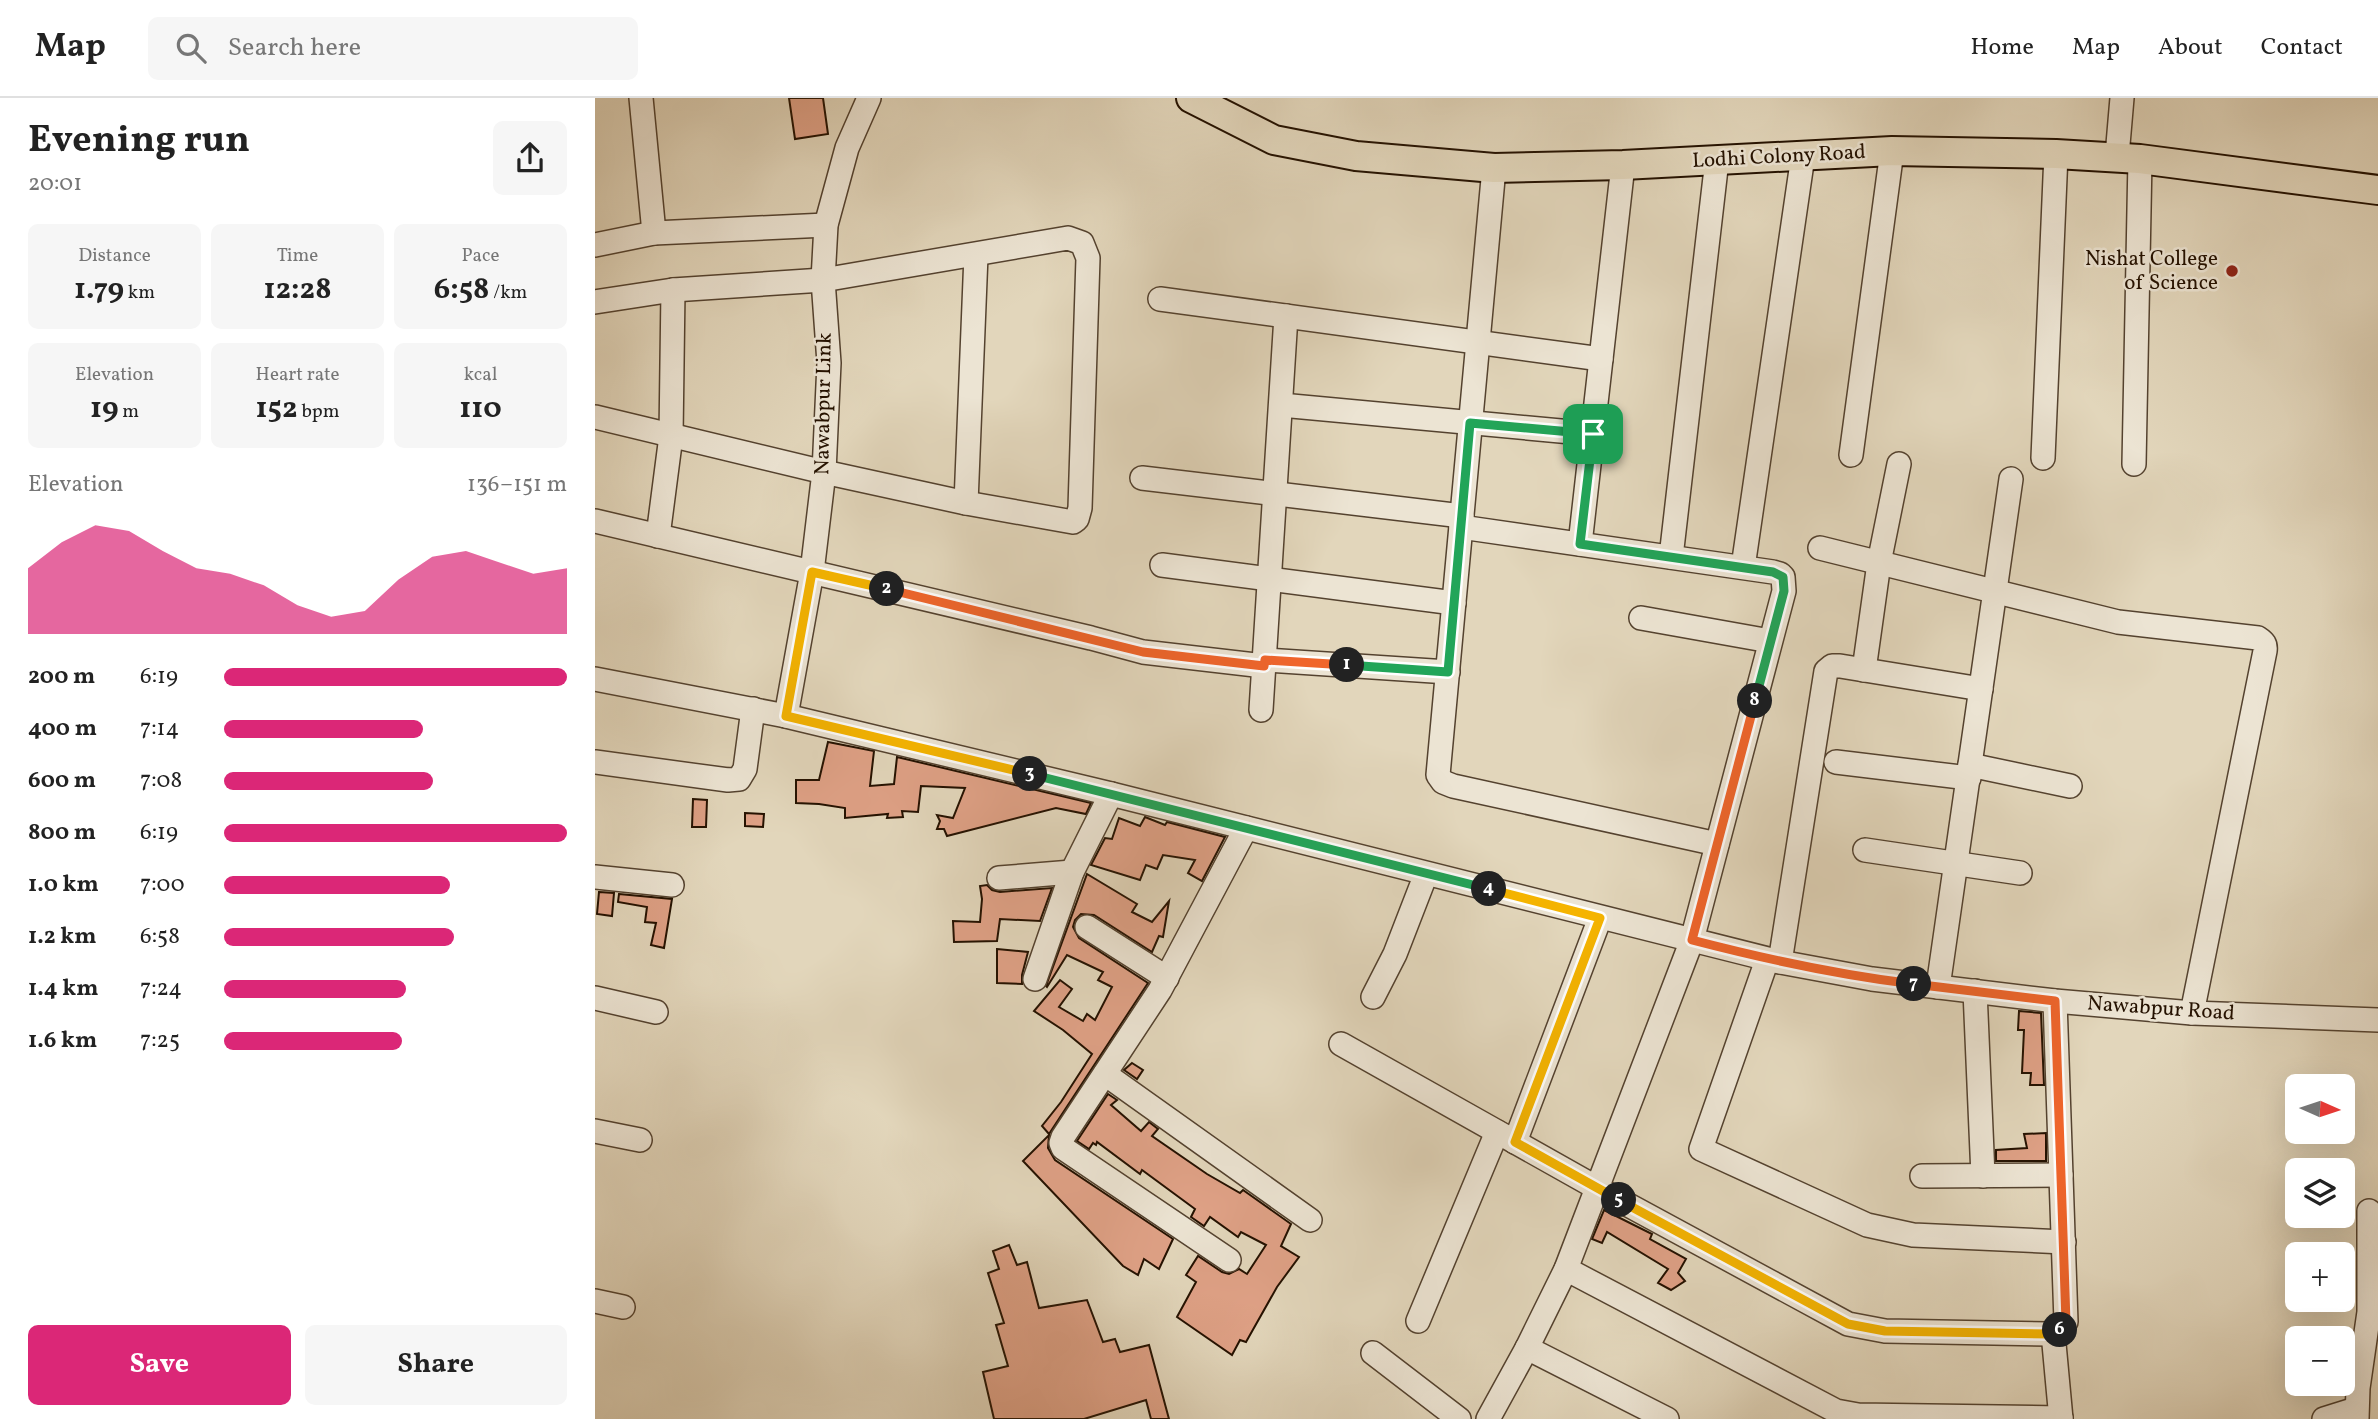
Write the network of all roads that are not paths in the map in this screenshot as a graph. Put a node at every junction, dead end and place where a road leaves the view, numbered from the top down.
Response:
1 (641, 98) edge
2 (869, 98) edge
3 (1191, 98) edge
4 (2122, 98) edge
5 (1892, 151) junction
6 (2056, 154) junction
7 (1803, 156) junction
8 (2128, 157) junction
9 (1717, 160) junction
10 (1623, 165) junction
11 (1494, 168) junction
12 (2378, 190) edge
13 (826, 225) junction
14 (654, 233) junction
15 (595, 245) edge
16 (976, 255) junction
17 (823, 280) junction
18 (673, 290) junction
19 (1160, 299) dead end
20 (595, 302) edge
21 (1286, 316) junction
22 (1478, 342) junction
23 (1601, 359) junction
24 (1281, 405) junction
25 (595, 417) edge
26 (1470, 423) junction
27 (1593, 434) junction
28 (671, 436) junction
29 (1851, 455) dead end
30 (2043, 458) dead end
31 (1899, 464) dead end
32 (2134, 464) dead end
33 (824, 472) junction
34 (1142, 478) dead end
35 (2011, 479) dead end
36 (1275, 494) junction
37 (966, 503) junction
38 (595, 521) edge
39 (1462, 522) junction
40 (658, 536) junction
41 (1580, 544) junction
42 (1820, 548) dead end
43 (1671, 557) junction
44 (1879, 563) junction
45 (1163, 565) dead end
46 (1743, 567) junction
47 (812, 572) junction
48 (1270, 579) junction
49 (1995, 592) junction
50 (1454, 603) junction
51 (1641, 618) dead end
52 (1770, 641) junction
53 (1264, 663) junction
54 (1864, 670) junction
55 (1448, 672) junction
56 (595, 680) edge
57 (1982, 689) junction
58 (753, 709) junction
59 (1261, 709) dead end
60 (786, 716) junction
61 (595, 762) edge
62 (1836, 762) dead end
63 (1969, 772) junction
64 (2070, 786) dead end
65 (1111, 794) junction
66 (1246, 828) junction
67 (1717, 844) junction
68 (1865, 850) dead end
69 (1956, 864) junction
70 (1072, 872) junction
71 (1426, 873) junction
72 (2021, 873) dead end
73 (595, 877) edge
74 (999, 878) dead end
75 (672, 885) dead end
76 (1600, 918) junction
77 (1087, 927) dead end
78 (1692, 940) junction
79 (1774, 961) junction
80 (1167, 978) junction
81 (1035, 979) dead end
82 (1938, 987) junction
83 (1975, 991) junction
84 (1373, 997) dead end
85 (595, 998) edge
86 (2055, 1001) junction
87 (656, 1012) dead end
88 (2192, 1013) junction
89 (2378, 1020) edge
90 (1341, 1044) dead end
91 (1105, 1074) junction
92 (595, 1131) edge
93 (1506, 1137) junction
94 (640, 1140) dead end
95 (2061, 1175) junction
96 (1922, 1176) dead end
97 (1983, 1176) junction
98 (1597, 1188) junction
99 (2369, 1211) dead end
100 (1310, 1220) dead end
101 (2064, 1242) junction
102 (1229, 1259) dead end
103 (1566, 1269) junction
104 (595, 1301) edge
105 (623, 1307) dead end
106 (2374, 1312) edge
107 (1418, 1321) dead end
108 (2053, 1333) junction
109 (1527, 1348) junction
110 (1373, 1353) dead end
111 (2357, 1414) edge
112 (1858, 1417) edge
113 (1913, 1417) edge
114 (1989, 1418) edge
115 (2026, 1418) edge
116 (1459, 1419) edge
117 (1488, 1419) edge
118 (1667, 1419) edge
119 (2061, 1419) edge
120 (2324, 1419) edge

1 - 14 street
2 - 13 street, Nawabpur Link
3 - 11 main road, Lodhi Colony Road
4 - 8 street
5 - 6 main road, Lodhi Colony Road
5 - 7 main road, Lodhi Colony Road
5 - 29 street
6 - 8 main road, Lodhi Colony Road
6 - 30 street
7 - 9 main road, Lodhi Colony Road
7 - 46 street
8 - 12 main road, Lodhi Colony Road
8 - 32 street
9 - 10 main road, Lodhi Colony Road
9 - 43 street
10 - 11 main road, Lodhi Colony Road
10 - 23 street
11 - 22 street
13 - 14 street
13 - 17 street, Nawabpur Link
14 - 15 street
16 - 17 street
16 - 37 street
16 - 37 street
17 - 18 street
17 - 33 street, Nawabpur Link
18 - 20 street
18 - 28 street
19 - 21 street
21 - 22 street
21 - 24 street
22 - 23 street
22 - 26 street
23 - 27 street
24 - 26 street
24 - 36 street
25 - 28 street
26 - 27 street
26 - 39 street
27 - 41 street
28 - 33 street
28 - 40 street
31 - 44 street
33 - 37 street
33 - 47 street, Nawabpur Link
34 - 36 street
35 - 49 street
36 - 39 street
36 - 48 street
38 - 40 street
39 - 41 street
39 - 50 street
40 - 47 street
41 - 43 street
42 - 44 street
43 - 46 street
44 - 49 street
44 - 54 street
45 - 48 street
46 - 52 street
47 - 53 street
47 - 60 street, Nawabpur Link
48 - 50 street
48 - 53 street
49 - 57 street
49 - 88 street
50 - 55 street
51 - 52 street
52 - 67 street
53 - 55 street
53 - 59 street
54 - 57 street
54 - 79 street
55 - 67 street
56 - 58 street, Nawabpur Road
57 - 63 street
58 - 60 street, Nawabpur Road
58 - 61 street
60 - 65 street, Nawabpur Road
62 - 63 street
63 - 64 street
63 - 69 street
65 - 66 street, Nawabpur Road
65 - 70 street
66 - 71 street, Nawabpur Road
66 - 80 street
67 - 78 street
68 - 69 street
69 - 72 street
69 - 82 street
70 - 74 street
70 - 81 street
71 - 76 street, Nawabpur Road
71 - 84 street
73 - 75 street
76 - 78 street, Nawabpur Road
76 - 93 street
77 - 80 street
78 - 79 street, Nawabpur Road
78 - 98 street
79 - 82 street, Nawabpur Road
79 - 101 street
80 - 91 street
82 - 83 street, Nawabpur Road
83 - 86 street, Nawabpur Road
83 - 97 street
85 - 87 street
86 - 88 street, Nawabpur Road
86 - 95 street
88 - 89 street, Nawabpur Road
90 - 93 street
91 - 100 street
91 - 102 street
92 - 94 street
93 - 98 street
93 - 107 street
95 - 97 street
95 - 101 street
96 - 97 street
98 - 103 street
98 - 108 street
99 - 106 street
101 - 108 street
103 - 109 street
103 - 112 street
104 - 105 street
106 - 111 street
108 - 119 street
109 - 117 street
109 - 118 street
110 - 116 street
111 - 120 street
112 - 113 street
113 - 114 street
114 - 115 street
115 - 119 street

